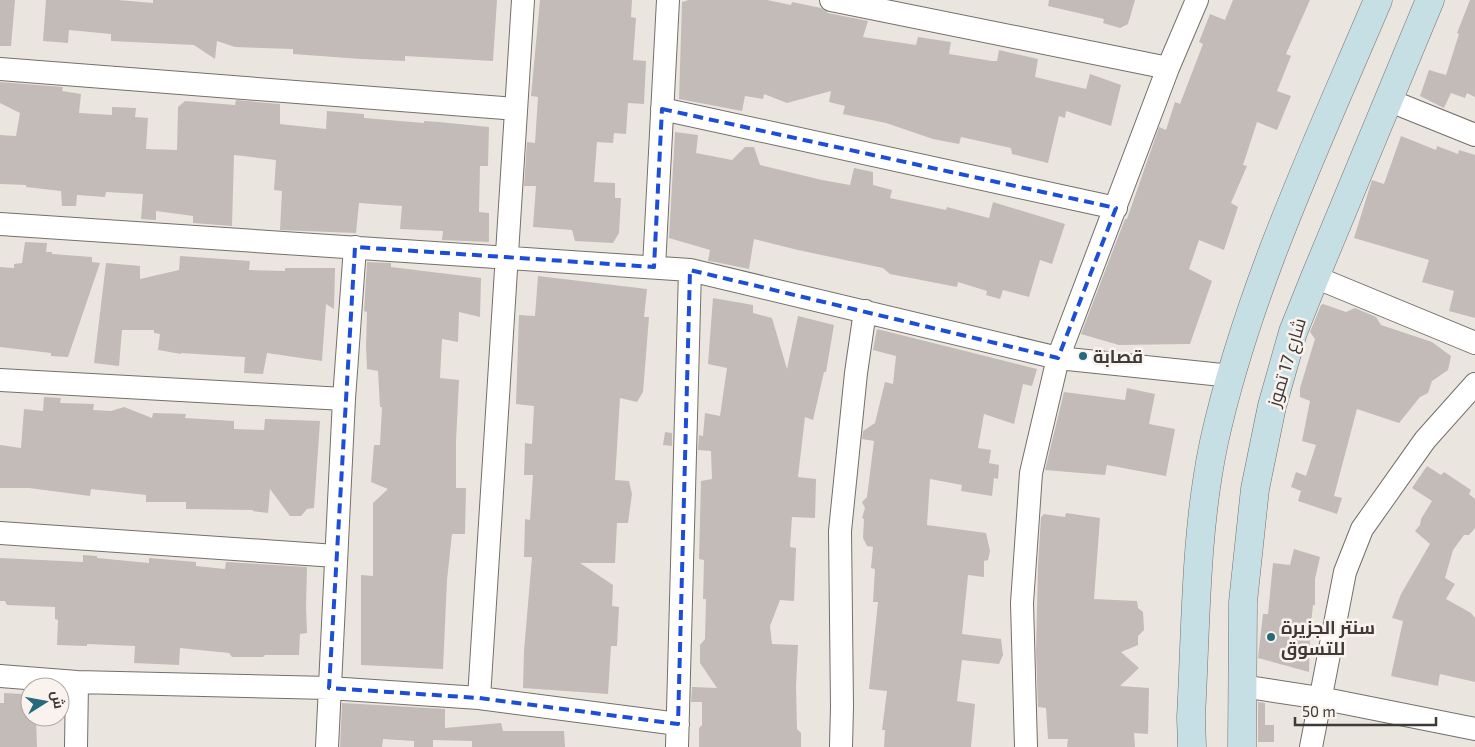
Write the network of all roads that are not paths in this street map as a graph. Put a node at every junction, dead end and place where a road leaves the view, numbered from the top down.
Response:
1 (523, 0) edge
2 (668, 0) edge
3 (831, 0) edge
4 (1197, 0) edge
5 (1378, 0) edge
6 (1430, 0) edge
7 (1168, 68) junction
8 (0, 69) edge
9 (1388, 100) junction
10 (516, 109) junction
11 (662, 109) junction
12 (1475, 135) edge
13 (1116, 208) junction
14 (0, 224) edge
15 (354, 247) junction
16 (507, 257) junction
17 (654, 267) junction
18 (690, 270) junction
19 (1314, 277) junction
20 (865, 311) junction
21 (1475, 343) edge
22 (1058, 358) junction
23 (1232, 376) junction
24 (0, 380) edge
25 (1475, 384) edge
26 (344, 399) junction
27 (0, 533) edge
28 (336, 556) junction
29 (0, 676) edge
30 (77, 682) junction
31 (1242, 686) junction
32 (329, 688) junction
33 (479, 698) junction
34 (1320, 698) junction
35 (678, 724) junction
36 (1475, 729) edge
37 (76, 747) edge
38 (327, 747) edge
39 (677, 747) edge
40 (841, 747) edge
41 (1026, 747) edge
42 (1192, 747) edge
43 (1242, 747) edge
44 (1310, 747) edge

1 - 10 street
2 - 11 street
3 - 7 street
4 - 7 street
5 - 23 main road
6 - 9 main road, شارع 17 تموز
7 - 13 street
8 - 10 street
9 - 12 street
9 - 19 main road, شارع 17 تموز
10 - 16 street
11 - 13 street
11 - 17 street
13 - 22 street
14 - 15 street
15 - 16 street
15 - 26 street
16 - 17 street
16 - 33 street
17 - 18 street
18 - 20 street
18 - 35 street
19 - 21 street
19 - 31 main road, شارع 17 تموز
20 - 22 street
20 - 40 street
22 - 23 street
22 - 41 street
23 - 42 main road
24 - 26 street
25 - 34 street
26 - 28 street
27 - 28 street
28 - 32 street
29 - 30 street
30 - 32 street
30 - 37 street
31 - 34 street
31 - 43 main road, شارع 17 تموز
32 - 33 street
32 - 38 street
33 - 35 street
34 - 36 street
34 - 44 street
35 - 39 street

